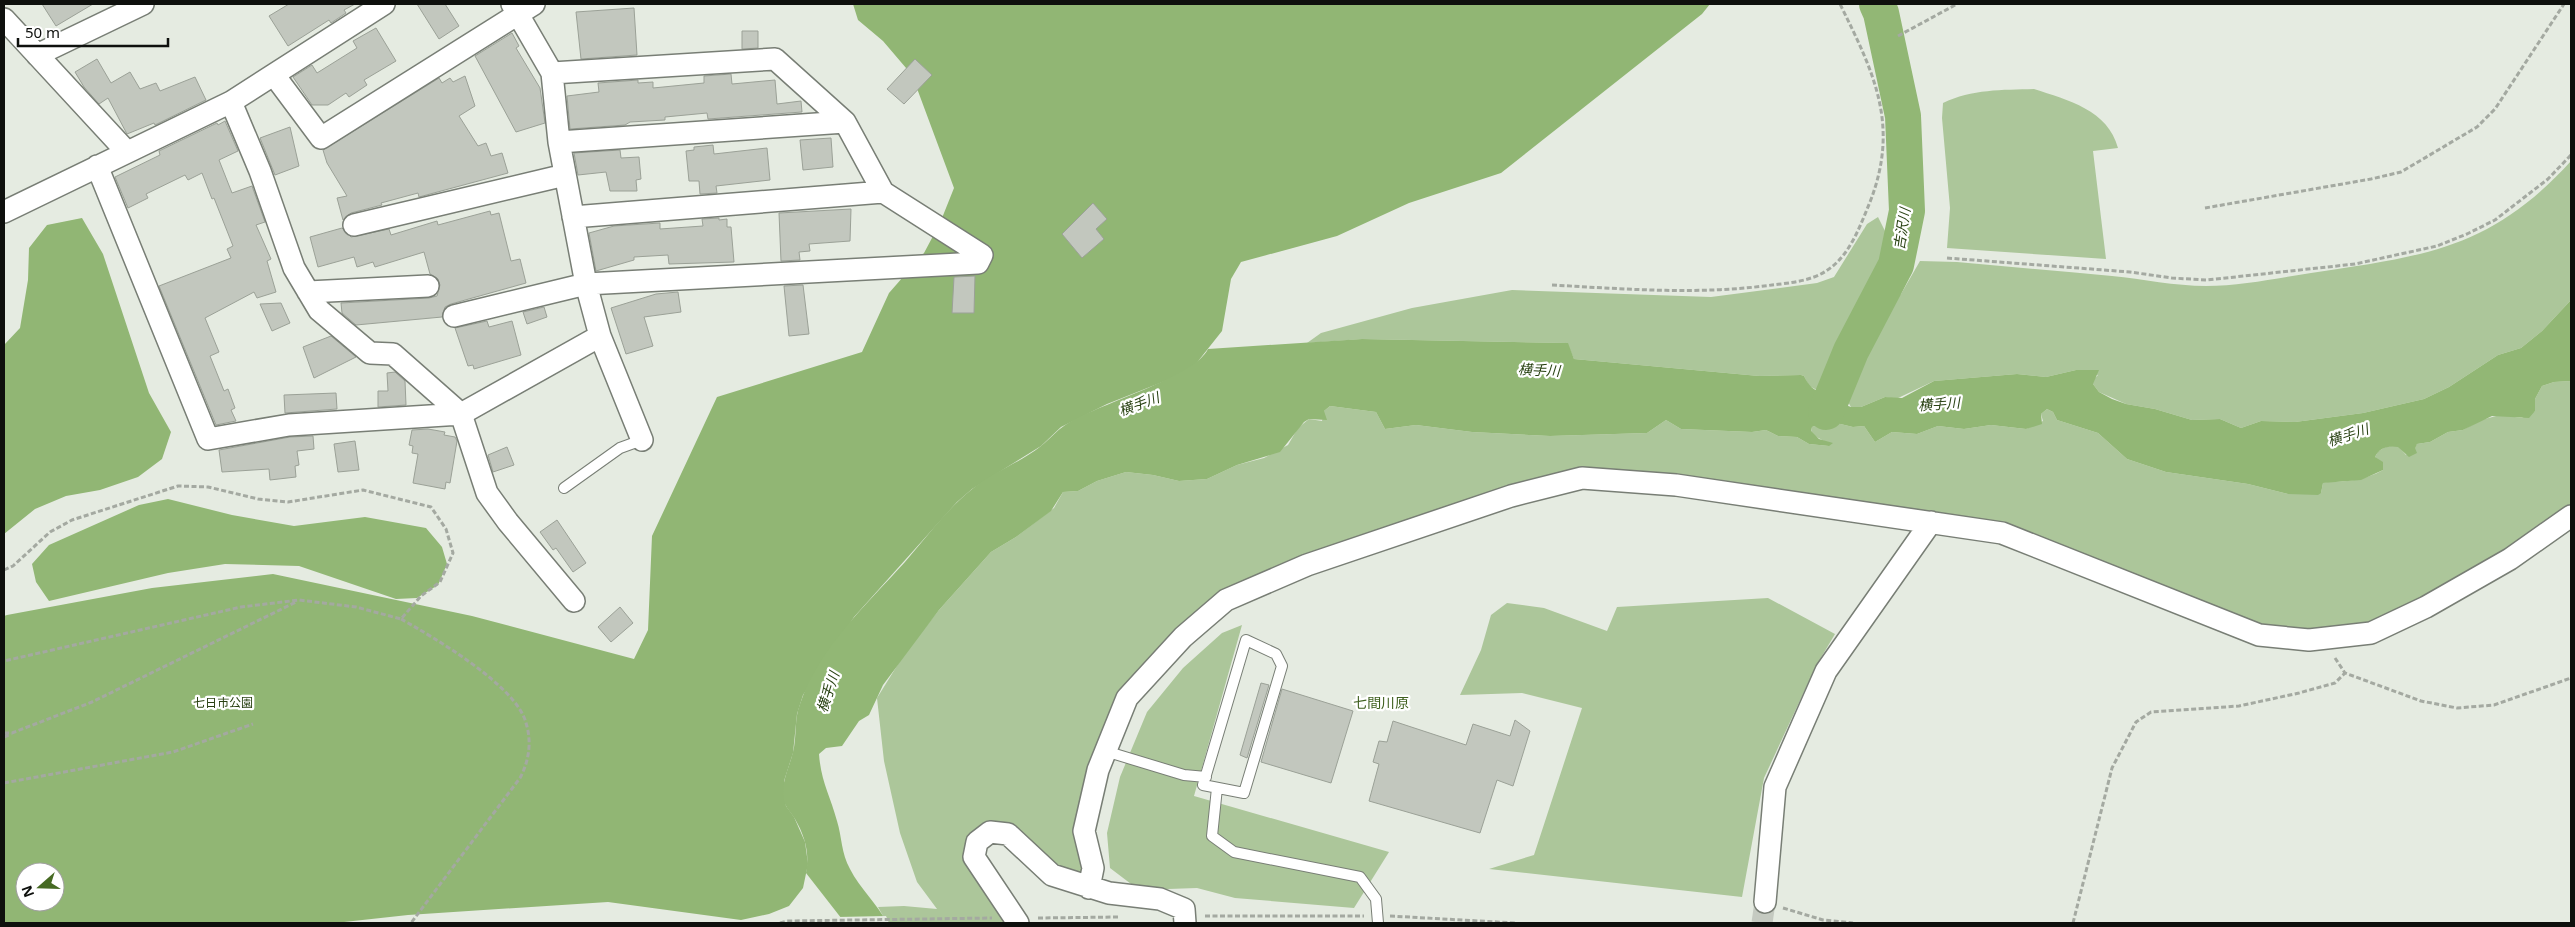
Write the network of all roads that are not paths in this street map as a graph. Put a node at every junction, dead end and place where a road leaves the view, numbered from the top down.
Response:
1 (143, 4) edge
2 (384, 4) edge
3 (521, 7) edge
4 (4, 19) edge
5 (37, 55) junction
6 (552, 73) junction
7 (274, 75) junction
8 (231, 102) junction
9 (845, 122) junction
10 (559, 142) junction
11 (127, 152) junction
12 (97, 166) junction
13 (565, 175) junction
14 (883, 192) junction
15 (4, 212) edge
16 (573, 217) junction
17 (354, 225) dead end
18 (586, 284) junction
19 (428, 286) dead end
20 (308, 292) junction
21 (454, 316) dead end
22 (600, 336) junction
23 (461, 414) junction
24 (642, 440) joint
25 (564, 488) dead end
26 (2571, 516) edge
27 (1931, 522) junction
28 (574, 601) dead end
29 (1105, 751) junction
30 (1206, 777) junction
31 (1217, 788) junction
32 (1089, 888) junction
33 (1765, 902) tunnel mouth
34 (1185, 920) edge
35 (1378, 920) edge
36 (1016, 921) edge

1 - 5 street
2 - 7 street
3 - 6 street
3 - 7 street
4 - 5 street
5 - 11 street
6 - 9 street
6 - 10 street
7 - 8 street
8 - 11 street
8 - 20 street
9 - 10 street
9 - 14 street
10 - 13 street
11 - 12 street
12 - 15 street
12 - 23 street
13 - 16 street
13 - 17 street
14 - 16 street
14 - 18 street
16 - 18 street
18 - 21 street
18 - 22 street
19 - 20 street
20 - 23 street
22 - 23 street
22 - 24 street
23 - 28 street
24 - 25 lane
26 - 27 street
27 - 29 street
27 - 33 street
29 - 30 lane
29 - 32 street
30 - 31 lane
30 - 31 lane
31 - 35 lane
32 - 34 street
32 - 36 street

